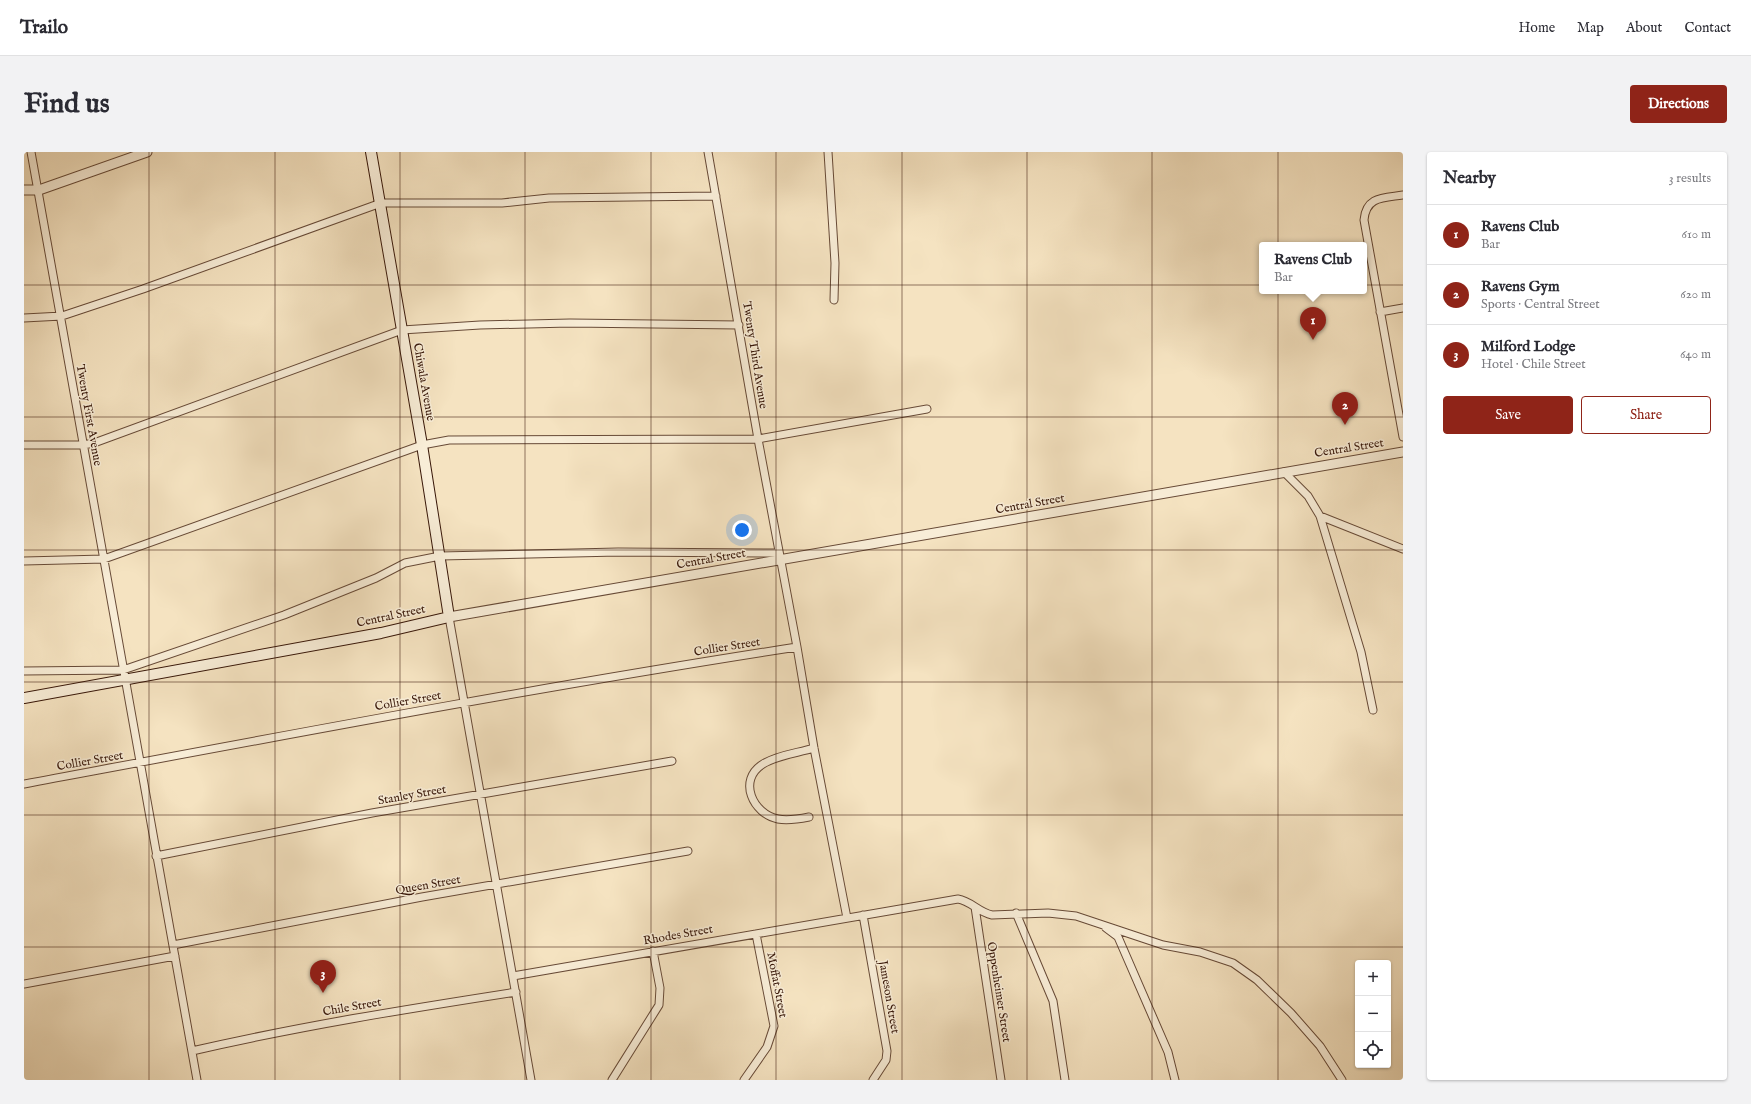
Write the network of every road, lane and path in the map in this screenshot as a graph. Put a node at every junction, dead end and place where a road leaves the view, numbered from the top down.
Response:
1 (32, 152) edge
2 (147, 152) edge
3 (372, 152) edge
4 (708, 152) edge
5 (828, 152) edge
6 (24, 190) edge
7 (39, 190) junction
8 (1403, 195) edge
9 (716, 196) junction
10 (381, 203) junction
11 (834, 300) dead end
12 (1403, 308) edge
13 (1380, 312) junction
14 (62, 316) junction
15 (24, 318) edge
16 (739, 325) junction
17 (402, 330) junction
18 (927, 409) dead end
19 (1401, 414) edge
20 (1403, 437) edge
21 (758, 439) junction
22 (24, 445) edge
23 (83, 445) junction
24 (422, 445) junction
25 (1403, 452) edge
26 (1284, 472) junction
27 (1320, 516) junction
28 (1403, 549) edge
29 (440, 556) junction
30 (780, 557) junction
31 (104, 559) junction
32 (24, 561) edge
33 (449, 617) junction
34 (797, 647) junction
35 (123, 670) junction
36 (24, 671) edge
37 (125, 681) junction
38 (24, 698) edge
39 (465, 702) junction
40 (1373, 710) dead end
41 (814, 748) junction
42 (672, 761) dead end
43 (140, 764) junction
44 (24, 784) edge
45 (481, 794) junction
46 (809, 817) dead end
47 (688, 851) dead end
48 (156, 856) junction
49 (495, 885) junction
50 (975, 907) junction
51 (1016, 913) junction
52 (863, 915) junction
53 (847, 918) junction
54 (1099, 923) junction
55 (756, 934) junction
56 (173, 945) junction
57 (654, 951) junction
58 (175, 956) junction
59 (513, 976) junction
60 (24, 984) edge
61 (516, 992) junction
62 (192, 1051) junction
63 (196, 1080) edge
64 (531, 1080) edge
65 (612, 1080) edge
66 (744, 1080) edge
67 (874, 1080) edge
68 (1001, 1080) edge
69 (1066, 1080) edge
70 (1175, 1080) edge
71 (1342, 1080) edge

1 - 7 street, Twenty First Avenue
2 - 7 street
3 - 10 main road, Chiwala Avenue
4 - 9 street, Twenty Third Avenue
5 - 11 street
6 - 7 street
7 - 14 street, Twenty First Avenue
8 - 13 street
9 - 10 street
9 - 16 street, Twenty Third Avenue
10 - 14 street
10 - 17 main road, Chiwala Avenue
12 - 13 street
13 - 19 street
14 - 15 street
14 - 23 street, Twenty First Avenue
16 - 17 street
16 - 21 street, Twenty Third Avenue
17 - 23 street
17 - 24 main road, Chiwala Avenue
18 - 21 street
19 - 20 street
21 - 24 street
21 - 30 street, Twenty Third Avenue
22 - 23 street
23 - 31 street, Twenty First Avenue
24 - 29 main road, Chiwala Avenue
24 - 31 street
25 - 26 street, Central Street
26 - 27 street
26 - 30 street, Central Street
27 - 28 street
27 - 40 street
29 - 30 street
29 - 33 main road, Chiwala Avenue
29 - 35 street
30 - 33 street, Central Street
30 - 34 street, Twenty Third Avenue
31 - 32 street
31 - 35 street, Twenty First Avenue
33 - 37 main road, Central Street
33 - 39 street
34 - 39 street, Collier Street
34 - 41 street, Twenty Third Avenue
35 - 36 street
35 - 37 street, Twenty First Avenue
37 - 38 main road, Central Street
37 - 43 street, Twenty First Avenue
39 - 43 street, Collier Street
39 - 45 street
41 - 46 street
41 - 53 street, Twenty Third Avenue
42 - 45 street, Stanley Street
43 - 44 street, Collier Street
43 - 48 street, Twenty First Avenue
45 - 48 street, Stanley Street
45 - 49 street
47 - 49 street, Queen Street
48 - 56 street, Twenty First Avenue
49 - 56 street, Queen Street
49 - 59 street
50 - 51 street, Rhodes Street
50 - 52 street, Rhodes Street
50 - 68 street, Oppenheimer Street
51 - 54 street, Rhodes Street
51 - 69 street
52 - 53 street, Rhodes Street
52 - 67 street, Jameson Street
53 - 55 street, Rhodes Street
54 - 70 street
54 - 71 street, Rhodes Street
55 - 57 street, Rhodes Street
55 - 66 street, Moffat Street
56 - 58 street, Twenty First Avenue
57 - 59 street, Rhodes Street
57 - 65 street
58 - 60 street
58 - 62 street, Twenty First Avenue
59 - 61 street
61 - 62 street, Chile Street
61 - 64 street
62 - 63 street, Twenty First Avenue

